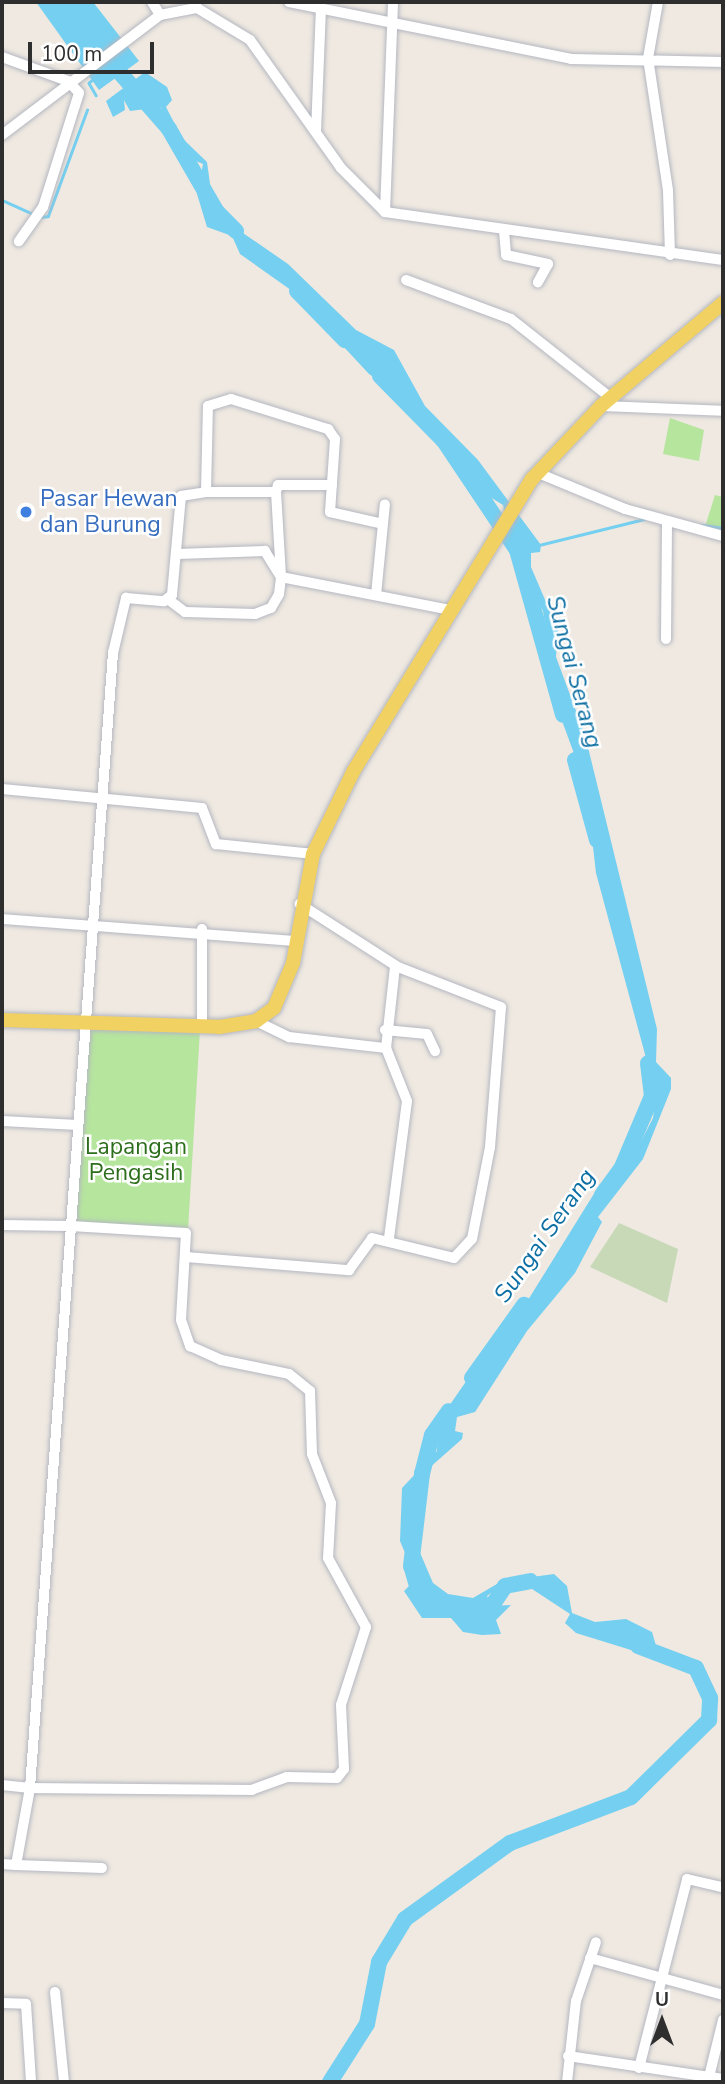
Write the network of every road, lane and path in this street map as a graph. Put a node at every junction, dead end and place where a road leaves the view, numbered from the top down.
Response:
1 (152, 2) edge
2 (289, 2) edge
3 (393, 2) edge
4 (658, 2) edge
5 (197, 5) edge
6 (321, 9) junction
7 (160, 15) junction
8 (391, 23) junction
9 (2, 57) edge
10 (648, 58) junction
11 (723, 62) edge
12 (71, 79) junction
13 (316, 132) junction
14 (2, 135) edge
15 (385, 212) junction
16 (504, 231) junction
17 (19, 241) dead end
18 (670, 255) junction
19 (723, 260) edge
20 (406, 280) dead end
21 (538, 282) dead end
22 (722, 306) edge
23 (606, 402) junction
24 (723, 411) edge
25 (535, 476) junction
26 (332, 485) junction
27 (206, 492) junction
28 (276, 492) junction
29 (385, 505) dead end
30 (664, 522) junction
31 (383, 524) junction
32 (723, 536) edge
33 (177, 554) junction
34 (281, 577) junction
35 (376, 595) junction
36 (169, 600) junction
37 (450, 610) junction
38 (666, 639) dead end
39 (2, 789) edge
40 (102, 798) junction
41 (313, 854) junction
42 (300, 904) junction
43 (2, 919) edge
44 (92, 922) junction
45 (202, 929) junction
46 (296, 941) junction
47 (395, 966) junction
48 (2, 1020) edge
49 (256, 1021) junction
50 (85, 1023) junction
51 (202, 1027) junction
52 (385, 1030) junction
53 (386, 1048) junction
54 (435, 1051) dead end
55 (2, 1121) edge
56 (78, 1125) junction
57 (2, 1225) edge
58 (71, 1226) junction
59 (389, 1238) junction
60 (186, 1257) junction
61 (2, 1785) edge
62 (30, 1788) junction
63 (2, 1864) edge
64 (16, 1865) junction
65 (102, 1868) dead end
66 (723, 1887) edge
67 (596, 1942) dead end
68 (590, 1958) junction
69 (658, 1974) junction
70 (55, 1992) dead end
71 (723, 1995) edge
72 (2, 2003) edge
73 (723, 2020) edge
74 (568, 2056) junction
75 (639, 2068) junction
76 (709, 2077) junction
77 (723, 2079) edge
78 (31, 2082) edge
79 (64, 2082) edge
80 (567, 2082) edge

1 - 7 street
2 - 6 street
3 - 8 street
4 - 10 street
5 - 7 street
5 - 13 street
6 - 8 street
6 - 13 street
7 - 12 street
8 - 10 street
8 - 15 street
9 - 12 street
10 - 11 street
10 - 18 street
12 - 14 street
12 - 17 street
13 - 15 street
15 - 16 street
16 - 18 street
16 - 21 street
18 - 19 street
20 - 23 street
22 - 23 main road
23 - 24 street
23 - 25 main road
25 - 30 street
25 - 37 main road
26 - 27 street
26 - 28 street
26 - 31 street
27 - 28 street
27 - 33 street
28 - 34 street
29 - 31 street
30 - 32 street
30 - 38 street
31 - 35 street
33 - 34 street
33 - 36 street
34 - 35 street
34 - 36 street
35 - 37 street
36 - 40 street
37 - 41 main road
39 - 40 street
40 - 41 street
40 - 44 street
41 - 42 main road
42 - 46 main road
42 - 47 street
43 - 44 street
44 - 45 street
44 - 50 street
45 - 46 street
45 - 51 street
46 - 49 main road
47 - 52 street
47 - 59 street
48 - 50 main road
49 - 51 main road
49 - 53 street
50 - 51 main road
50 - 56 street
52 - 53 street
52 - 54 street
53 - 59 street
55 - 56 street
56 - 58 street
57 - 58 street
58 - 60 street
58 - 62 street
59 - 60 street
60 - 62 street
61 - 62 street
62 - 64 street
63 - 64 street
64 - 65 street
66 - 69 street
67 - 68 street
68 - 69 street
68 - 74 street
69 - 71 street
69 - 75 street
70 - 79 street
72 - 78 street
73 - 76 street
74 - 75 street
74 - 80 street
75 - 76 street
76 - 77 street

